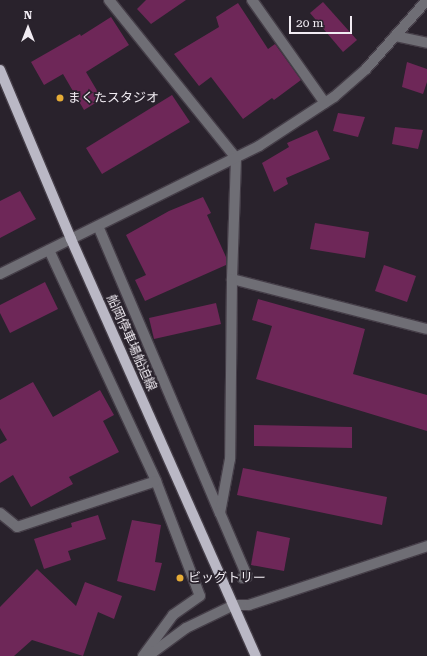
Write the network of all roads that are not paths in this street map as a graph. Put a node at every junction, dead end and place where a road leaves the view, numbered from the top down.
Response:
1 (109, 0) edge
2 (252, 0) edge
3 (427, 0) edge
4 (395, 36) junction
5 (427, 43) edge
6 (0, 70) edge
7 (325, 102) junction
8 (236, 158) junction
9 (98, 226) junction
10 (71, 239) junction
11 (49, 250) junction
12 (0, 274) edge
13 (232, 279) junction
14 (427, 329) edge
15 (156, 481) junction
16 (0, 513) edge
17 (220, 513) junction
18 (427, 546) edge
19 (242, 578) dead end
20 (234, 605) junction
21 (143, 656) edge
22 (148, 656) edge
23 (256, 656) edge

1 - 8 street
2 - 7 street
3 - 4 street
4 - 5 street
4 - 7 street
6 - 10 main road, 船岡停車場船迫線
7 - 8 street
8 - 9 street
8 - 13 street
9 - 10 street
9 - 17 street
10 - 11 street
10 - 20 main road, 船岡停車場船迫線
11 - 12 street
11 - 15 street
13 - 14 street
13 - 17 street
15 - 16 street
15 - 21 street
17 - 19 street
18 - 20 street
20 - 22 street
20 - 23 main road, 船岡停車場船迫線

